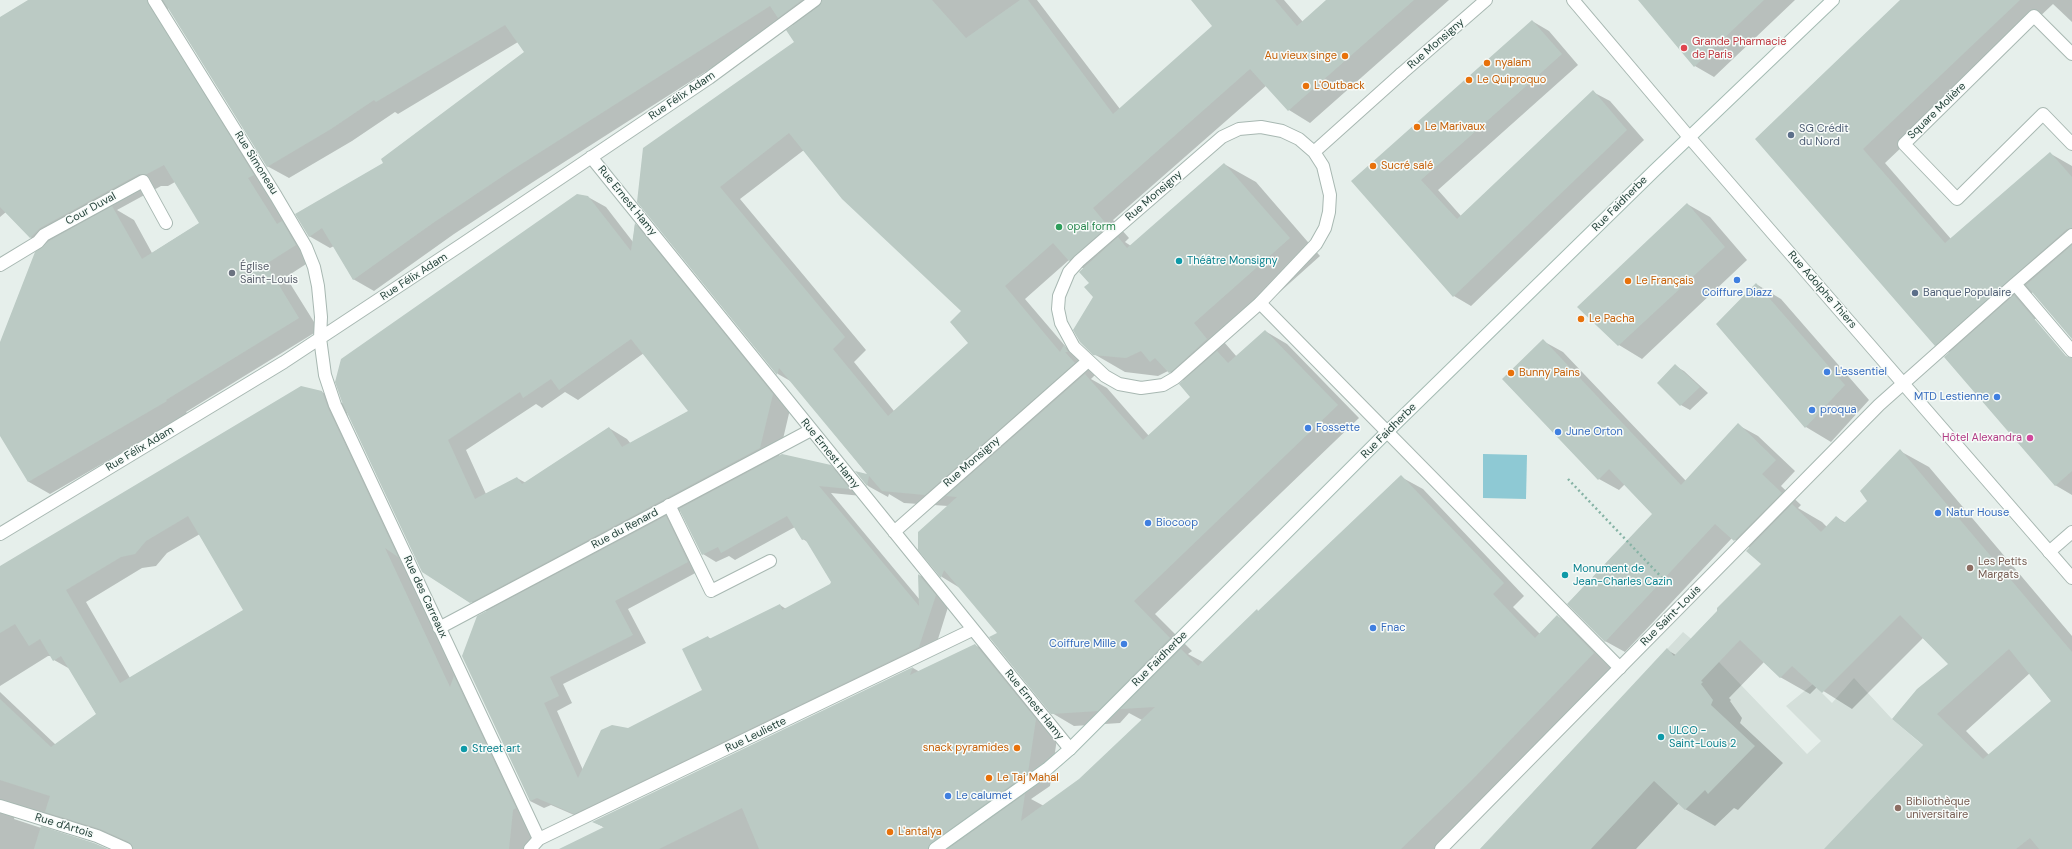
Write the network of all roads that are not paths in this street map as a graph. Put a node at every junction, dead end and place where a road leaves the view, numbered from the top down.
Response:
1 (154, 0) edge
2 (815, 0) edge
3 (1486, 0) edge
4 (1573, 0) edge
5 (1833, 0) edge
6 (2072, 54) edge
7 (1689, 137) junction
8 (2072, 144) edge
9 (1314, 152) junction
10 (591, 157) junction
11 (166, 223) dead end
12 (2072, 235) edge
13 (0, 265) edge
14 (2015, 284) junction
15 (1260, 303) junction
16 (320, 338) junction
17 (2072, 351) edge
18 (1088, 361) junction
19 (1903, 384) junction
20 (811, 430) junction
21 (1386, 433) junction
22 (669, 505) junction
23 (894, 532) junction
24 (2072, 532) edge
25 (0, 534) edge
26 (2049, 552) junction
27 (770, 561) dead end
28 (2072, 578) edge
29 (439, 628) junction
30 (972, 630) junction
31 (1620, 668) junction
32 (1070, 749) junction
33 (0, 806) edge
34 (539, 839) junction
35 (126, 849) edge
36 (530, 849) edge
37 (935, 849) edge
38 (1441, 849) edge

1 - 16 street, Rue Simoneau
2 - 10 street, Rue Félix Adam
3 - 9 street, Rue Monsigny
4 - 7 street, Rue Adolphe Thiers
5 - 7 street, Rue Faidherbe
6 - 8 street, Square Molière
7 - 19 street, Rue Adolphe Thiers
7 - 21 street, Rue Faidherbe
9 - 15 street, Rue Monsigny
9 - 18 street, Rue Monsigny
10 - 16 street, Rue Félix Adam
10 - 20 street, Rue Ernest Hamy
11 - 13 street, Cour Duval
12 - 14 street
14 - 17 street
14 - 19 street, Rue Saint-Louis
15 - 18 street, Rue Monsigny
15 - 21 street
16 - 25 street, Rue Félix Adam
16 - 29 street, Rue des Carreaux
18 - 23 street, Rue Monsigny
19 - 26 street, Rue Adolphe Thiers
19 - 31 street, Rue Saint-Louis
20 - 22 street, Rue du Renard
20 - 23 street, Rue Ernest Hamy
21 - 31 street
21 - 32 street, Rue Faidherbe
22 - 27 street
22 - 29 street, Rue du Renard
23 - 30 street, Rue Ernest Hamy
24 - 26 street
26 - 28 street, Rue Adolphe Thiers
29 - 34 street, Rue des Carreaux
30 - 32 street, Rue Ernest Hamy
30 - 34 street, Rue Leuliette
31 - 38 street, Rue Saint-Louis
32 - 37 street, Rue Faidherbe
33 - 35 street, Rue d'Artois
34 - 36 street

